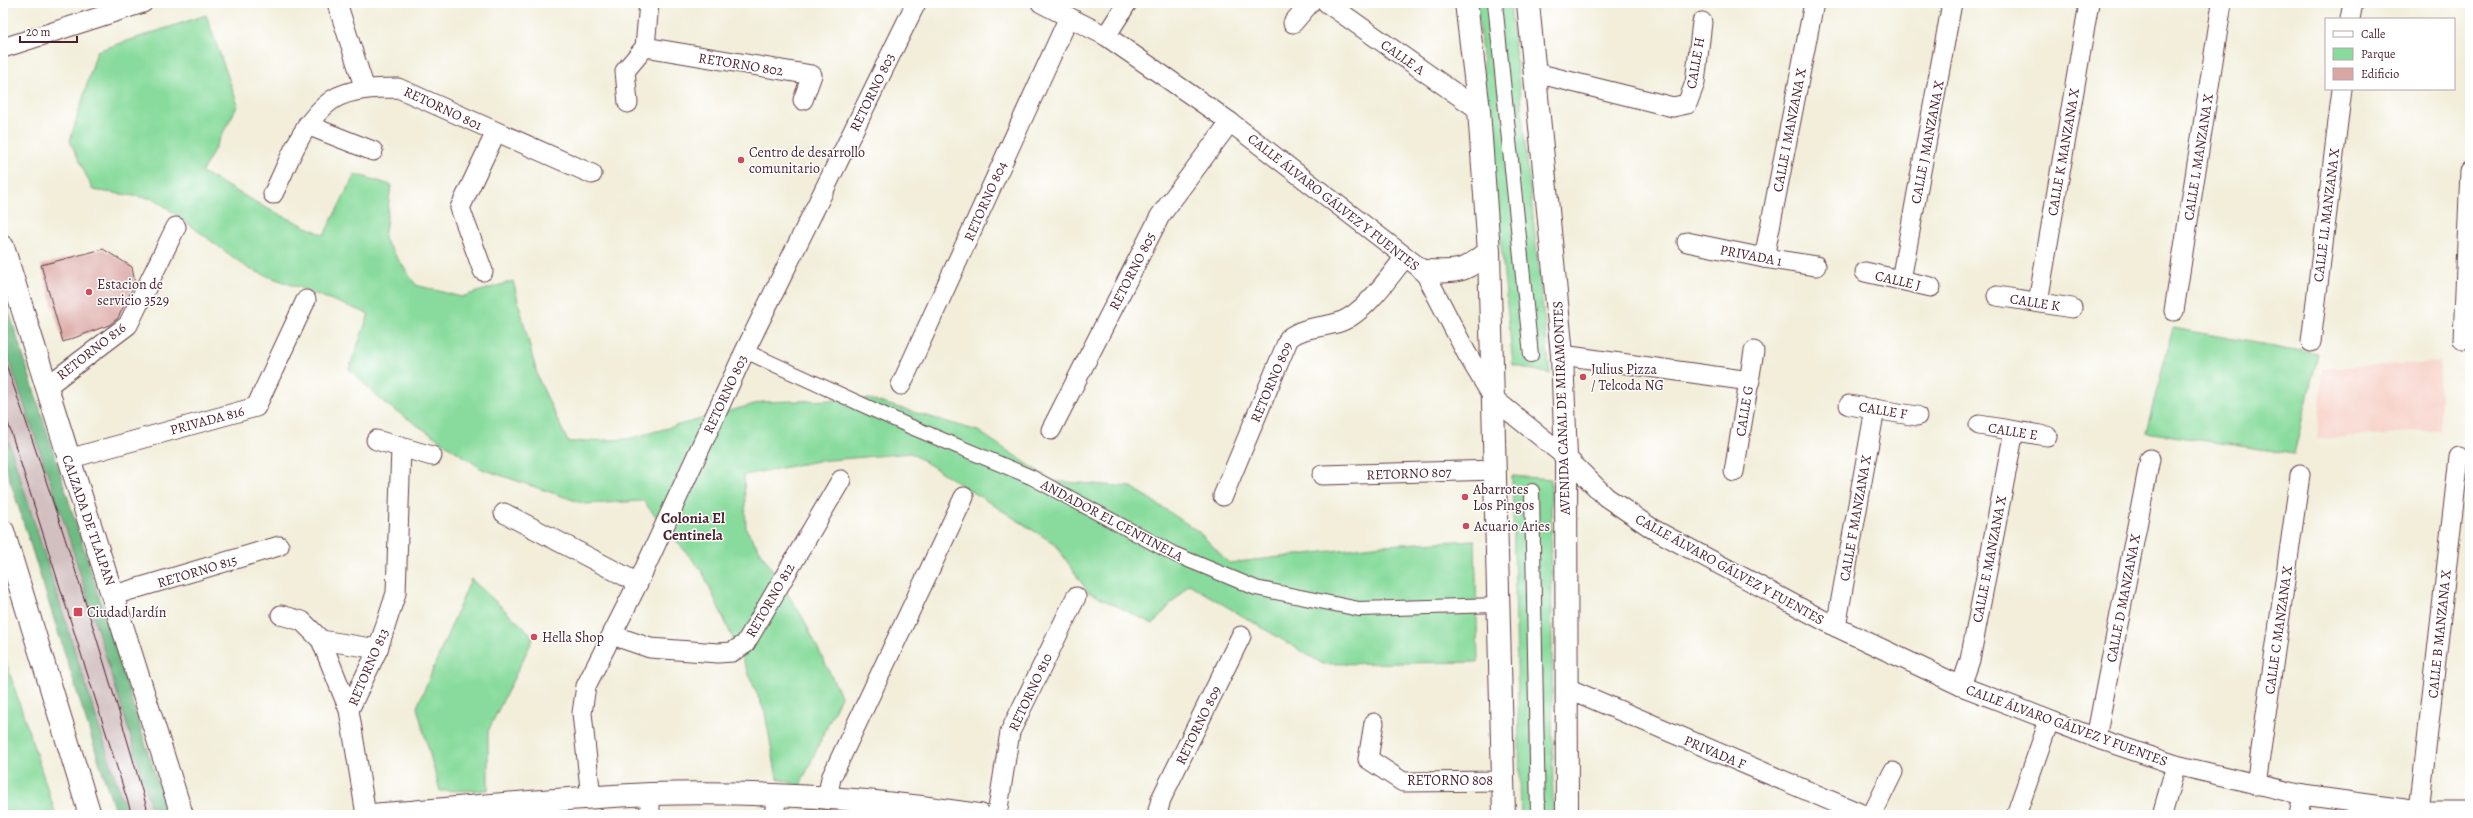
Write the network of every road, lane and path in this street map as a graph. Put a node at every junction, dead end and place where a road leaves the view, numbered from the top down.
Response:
1 (143, 3) edge
2 (336, 3) edge
3 (650, 3) edge
4 (916, 3) edge
5 (1041, 3) edge
6 (1127, 3) edge
7 (1310, 3) edge
8 (1327, 3) edge
9 (1466, 3) edge
10 (1495, 3) edge
11 (1528, 3) edge
12 (1814, 3) edge
13 (1952, 3) edge
14 (2089, 3) edge
15 (2222, 3) edge
16 (2353, 3) edge
17 (1069, 17) junction
18 (2350, 18) edge
19 (1702, 22) dead end
20 (1293, 23) dead end
21 (1106, 36) junction
22 (3, 48) edge
23 (644, 48) junction
24 (1536, 73) junction
25 (365, 89) junction
26 (2342, 90) edge
27 (803, 100) dead end
28 (628, 103) dead end
29 (1479, 110) junction
30 (1230, 122) junction
31 (307, 125) junction
32 (496, 132) junction
33 (373, 151) dead end
34 (2470, 171) edge
35 (592, 174) dead end
36 (273, 194) dead end
37 (176, 226) dead end
38 (1688, 242) dead end
39 (3, 247) edge
40 (1489, 252) junction
41 (1405, 257) junction
42 (1764, 258) junction
43 (1816, 266) dead end
44 (483, 271) dead end
45 (1424, 271) junction
46 (1865, 272) dead end
47 (1901, 280) junction
48 (1931, 287) dead end
49 (1997, 296) dead end
50 (306, 300) dead end
51 (2038, 302) junction
52 (2072, 308) dead end
53 (2174, 311) dead end
54 (2463, 340) dead end
55 (2311, 342) dead end
56 (745, 351) junction
57 (1754, 351) dead end
58 (1562, 355) junction
59 (1531, 356) dead end
60 (1750, 381) junction
61 (901, 385) dead end
62 (46, 387) junction
63 (1494, 399) junction
64 (1849, 405) dead end
65 (1875, 409) junction
66 (1917, 416) dead end
67 (1979, 425) dead end
68 (1052, 430) dead end
69 (2014, 431) junction
70 (2047, 436) dead end
71 (376, 440) dead end
72 (401, 448) junction
73 (432, 456) dead end
74 (1566, 456) junction
75 (2459, 457) dead end
76 (68, 459) junction
77 (2150, 459) dead end
78 (1496, 470) junction
79 (1734, 472) dead end
80 (1322, 475) dead end
81 (2300, 475) dead end
82 (841, 480) dead end
83 (1532, 491) dead end
84 (1223, 496) dead end
85 (964, 497) dead end
86 (504, 512) dead end
87 (3, 531) edge
88 (279, 546) dead end
89 (638, 583) junction
90 (114, 596) junction
91 (1076, 597) dead end
92 (1499, 605) junction
93 (281, 615) dead end
94 (1836, 627) junction
95 (612, 635) junction
96 (1241, 636) dead end
97 (321, 640) junction
98 (378, 649) junction
99 (1961, 686) junction
100 (1567, 688) junction
101 (349, 710) junction
102 (2049, 721) junction
103 (1374, 723) dead end
104 (2096, 738) junction
105 (2176, 765) junction
106 (1893, 772) dead end
107 (1503, 780) junction
108 (2256, 785) junction
109 (2303, 795) junction
110 (591, 798) junction
111 (827, 799) junction
112 (650, 805) edge
113 (776, 806) edge
114 (916, 810) edge
115 (2470, 811) edge
116 (2429, 813) edge
117 (90, 815) edge
118 (182, 815) edge
119 (366, 815) edge
120 (372, 815) edge
121 (980, 815) edge
122 (997, 815) edge
123 (1157, 815) edge
124 (1504, 815) edge
125 (1538, 815) edge
126 (1567, 815) edge
127 (1864, 815) edge
128 (1872, 815) edge
129 (2016, 815) edge
130 (2162, 815) edge
131 (2299, 815) edge

1 - 22 street
2 - 25 street
3 - 23 street
4 - 56 street, RETORNO 803
5 - 17 street, CALLE ÁLVARO GÁLVEZ Y FUENTES
6 - 21 street
7 - 20 street
8 - 29 street, CALLE A
9 - 29 main road
10 - 59 street
11 - 24 main road, AVENIDA CANAL DE MIRAMONTES
12 - 42 street, CALLE I MANZANA X
13 - 47 street, CALLE J MANZANA X
14 - 51 street, CALLE K MANZANA X
15 - 53 street, CALLE L MANZANA X
16 - 18 street
17 - 21 street, CALLE ÁLVARO GÁLVEZ Y FUENTES
17 - 61 street, RETORNO 804
19 - 24 street, CALLE H
21 - 30 street, CALLE ÁLVARO GÁLVEZ Y FUENTES
23 - 27 street, RETORNO 802
23 - 28 street
24 - 58 main road, AVENIDA CANAL DE MIRAMONTES
25 - 31 street, RETORNO 801
25 - 32 street, RETORNO 801
26 - 55 street, CALLE LL MANZANA X
29 - 40 main road
30 - 41 street, CALLE ÁLVARO GÁLVEZ Y FUENTES
30 - 68 street, RETORNO 805
31 - 33 street
31 - 36 street, RETORNO 801
32 - 35 street, RETORNO 801
32 - 44 street, RETORNO 801
34 - 54 street
37 - 62 street, RETORNO 816
38 - 42 street, PRIVADA 1
39 - 62 main road, CALZADA DE TLALPAN
40 - 45 main road
40 - 63 main road
41 - 45 street, CALLE ÁLVARO GÁLVEZ Y FUENTES
41 - 84 street, RETORNO 809
42 - 43 street, PRIVADA 1
45 - 63 street, CALLE ÁLVARO GÁLVEZ Y FUENTES
46 - 47 street, CALLE J
47 - 48 street, CALLE J
49 - 51 street, CALLE K
50 - 76 street, PRIVADA 816
51 - 52 street, CALLE K
56 - 89 street, RETORNO 803
56 - 92 street, ANDADOR EL CENTINELA
57 - 60 street, CALLE G
58 - 60 street
58 - 74 main road, AVENIDA CANAL DE MIRAMONTES
60 - 79 street, CALLE G
62 - 76 main road, CALZADA DE TLALPAN
63 - 74 street, CALLE ÁLVARO GÁLVEZ Y FUENTES
63 - 78 main road
64 - 65 street, CALLE F
65 - 66 street, CALLE F
65 - 94 street, CALLE F MANZANA X
67 - 69 street, CALLE E
69 - 70 street, CALLE E
69 - 99 street, CALLE E MANZANA X
71 - 72 street
72 - 73 street
72 - 98 street, RETORNO 813
74 - 94 street, CALLE ÁLVARO GÁLVEZ Y FUENTES
74 - 100 main road, AVENIDA CANAL DE MIRAMONTES
75 - 116 street, CALLE B MANZANA X
76 - 90 main road, CALZADA DE TLALPAN
77 - 104 street, CALLE D MANZANA X
78 - 80 street, RETORNO 807
78 - 92 main road
81 - 108 street, CALLE C MANZANA X
82 - 95 street, RETORNO 812
83 - 125 street
85 - 111 street
86 - 89 street
87 - 117 main road
88 - 90 street, RETORNO 815
89 - 95 street, RETORNO 803
90 - 118 main road, CALZADA DE TLALPAN
91 - 122 street, RETORNO 810
92 - 107 main road
93 - 97 street
94 - 99 street, CALLE ÁLVARO GÁLVEZ Y FUENTES
95 - 110 street, RETORNO 803
96 - 123 street, RETORNO 809
97 - 98 street
97 - 101 street
98 - 101 street, RETORNO 813
99 - 102 street, CALLE ÁLVARO GÁLVEZ Y FUENTES
100 - 126 main road, AVENIDA CANAL DE MIRAMONTES
100 - 127 street, PRIVADA F
101 - 119 street, RETORNO 813
102 - 104 street, CALLE ÁLVARO GÁLVEZ Y FUENTES
102 - 129 street
103 - 107 street, RETORNO 808
104 - 105 street, CALLE ÁLVARO GÁLVEZ Y FUENTES
105 - 108 street, CALLE ÁLVARO GÁLVEZ Y FUENTES
105 - 130 street
106 - 128 street
107 - 124 main road
108 - 109 street, CALLE ÁLVARO GÁLVEZ Y FUENTES
109 - 116 street, CALLE ÁLVARO GÁLVEZ Y FUENTES
109 - 131 street
110 - 112 main road
110 - 120 main road
111 - 113 main road
111 - 114 main road
112 - 113 main road
114 - 121 main road
115 - 116 street, CALLE ÁLVARO GÁLVEZ Y FUENTES

